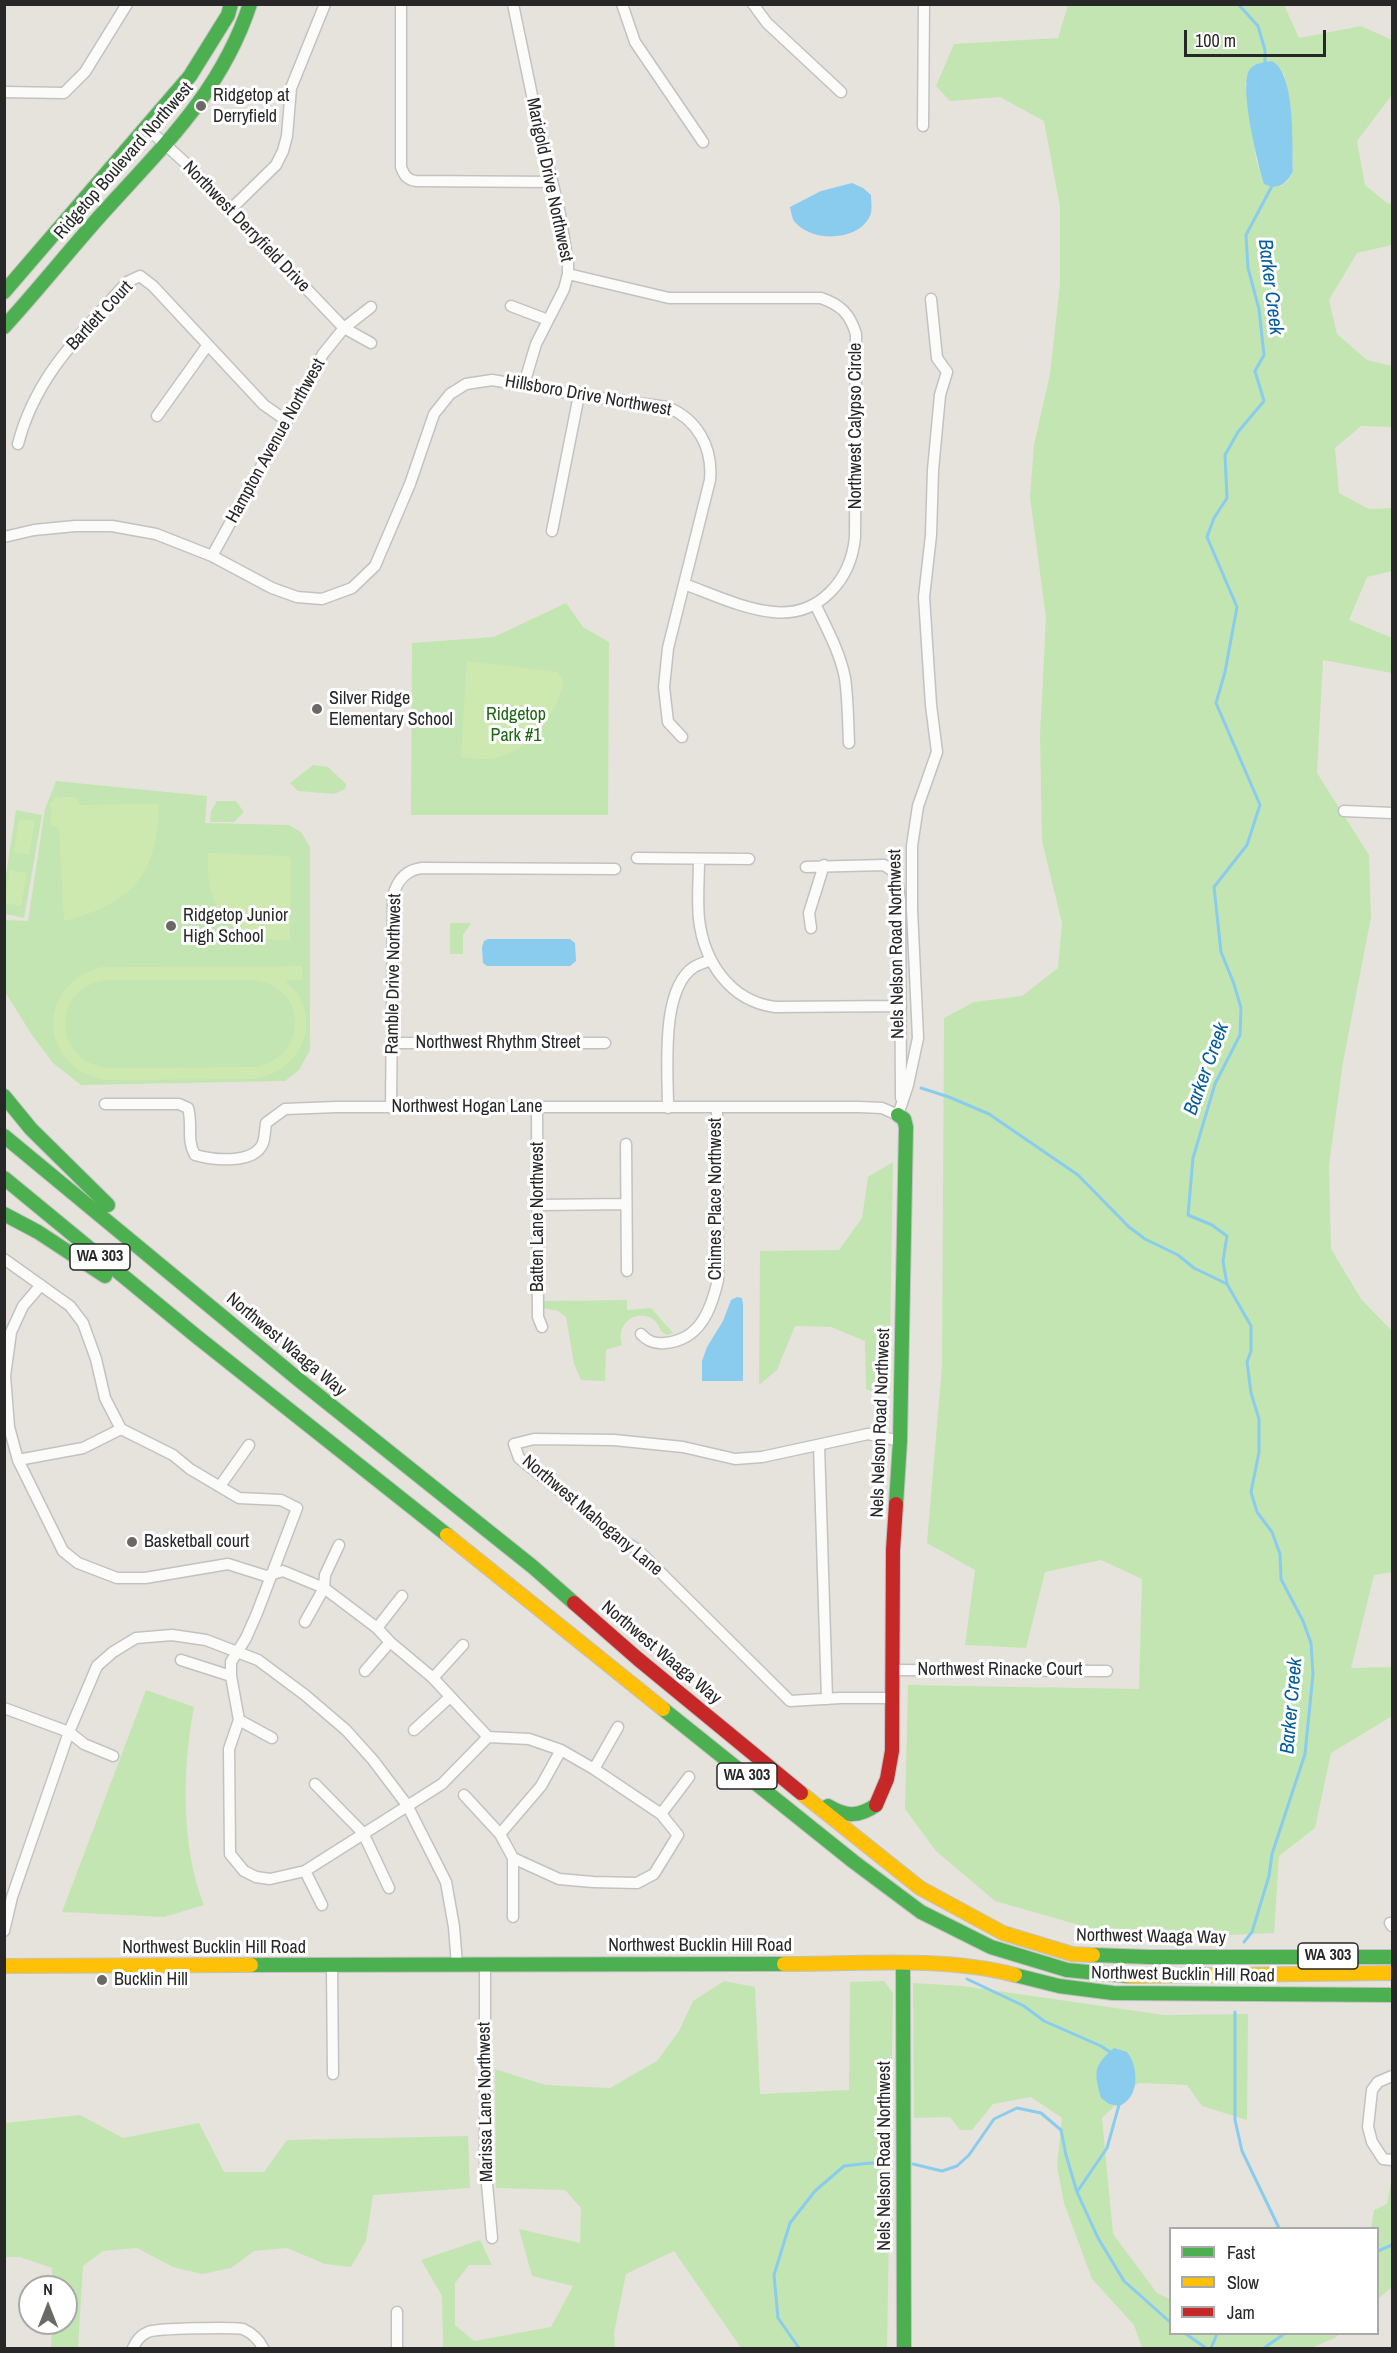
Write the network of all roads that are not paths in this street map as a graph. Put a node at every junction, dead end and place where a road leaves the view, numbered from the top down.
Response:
1 (127, 4) edge
2 (231, 4) edge
3 (250, 4) edge
4 (325, 4) edge
5 (401, 4) edge
6 (513, 4) edge
7 (622, 4) edge
8 (753, 4) edge
9 (924, 4) edge
10 (4, 92) edge
11 (841, 92) dead end
12 (923, 126) dead end
13 (147, 128) junction
14 (704, 142) dead end
15 (165, 144) junction
16 (551, 182) junction
17 (231, 209) junction
18 (568, 274) junction
19 (4, 292) edge
20 (931, 299) dead end
21 (511, 306) dead end
22 (371, 307) dead end
23 (548, 320) junction
24 (4, 327) edge
25 (344, 328) junction
26 (371, 343) dead end
27 (207, 346) junction
28 (525, 384) junction
29 (579, 395) junction
30 (157, 416) dead end
31 (287, 421) junction
32 (18, 444) dead end
33 (552, 531) dead end
34 (4, 537) edge
35 (212, 556) junction
36 (684, 584) junction
37 (815, 604) junction
38 (682, 737) dead end
39 (849, 743) dead end
40 (1344, 811) dead end
41 (1392, 813) edge
42 (637, 858) dead end
43 (699, 859) junction
44 (749, 859) dead end
45 (824, 866) junction
46 (806, 867) dead end
47 (615, 869) dead end
48 (811, 928) dead end
49 (711, 960) junction
50 (901, 1006) junction
51 (392, 1043) junction
52 (604, 1043) dead end
53 (4, 1096) edge
54 (105, 1104) dead end
55 (537, 1107) junction
56 (391, 1108) junction
57 (668, 1108) junction
58 (717, 1108) junction
59 (899, 1111) junction
60 (4, 1136) edge
61 (626, 1144) dead end
62 (4, 1178) edge
63 (626, 1204) junction
64 (538, 1205) junction
65 (4, 1214) edge
66 (4, 1259) edge
67 (627, 1271) dead end
68 (170, 1272) junction
69 (40, 1285) junction
70 (542, 1327) dead end
71 (641, 1334) dead end
72 (196, 1336) junction
73 (121, 1429) junction
74 (900, 1441) junction
75 (819, 1444) junction
76 (249, 1445) dead end
77 (18, 1460) junction
78 (220, 1486) junction
79 (339, 1545) dead end
80 (274, 1573) junction
81 (324, 1588) junction
82 (402, 1596) dead end
83 (305, 1622) dead end
84 (377, 1628) junction
85 (390, 1642) junction
86 (463, 1645) dead end
87 (236, 1651) junction
88 (181, 1660) dead end
89 (892, 1670) junction
90 (365, 1671) dead end
91 (1107, 1671) dead end
92 (231, 1676) junction
93 (433, 1678) junction
94 (450, 1697) junction
95 (827, 1698) junction
96 (891, 1698) junction
97 (4, 1708) edge
98 (238, 1719) junction
99 (618, 1727) dead end
100 (414, 1730) dead end
101 (69, 1732) junction
102 (488, 1737) junction
103 (272, 1738) dead end
104 (561, 1750) junction
105 (113, 1756) dead end
106 (594, 1769) junction
107 (780, 1774) junction
108 (689, 1777) dead end
109 (315, 1784) dead end
110 (464, 1795) dead end
111 (407, 1805) junction
112 (876, 1806) junction
113 (661, 1814) junction
114 (363, 1833) junction
115 (500, 1834) junction
116 (513, 1858) junction
117 (305, 1871) junction
118 (389, 1888) dead end
119 (920, 1888) junction
120 (8, 1895) edge
121 (322, 1905) dead end
122 (513, 1917) dead end
123 (4, 1931) edge
124 (1392, 1956) edge
125 (903, 1964) junction
126 (457, 1965) junction
127 (485, 1965) junction
128 (4, 1966) edge
129 (332, 1966) junction
130 (1392, 1973) edge
131 (1392, 1995) edge
132 (333, 2074) dead end
133 (1392, 2076) edge
134 (1392, 2160) edge
135 (492, 2238) dead end
136 (397, 2312) dead end
137 (133, 2349) edge
138 (263, 2349) edge
139 (397, 2349) edge
140 (903, 2349) edge

1 - 10 street
2 - 13 main road, Ridgetop Boulevard Northwest
3 - 15 main road, Ridgetop Boulevard Northwest
4 - 17 street
5 - 16 street
6 - 16 street, Marigold Drive Northwest
7 - 14 street
8 - 11 street
9 - 12 street
13 - 15 street, Northwest Derryfield Drive
13 - 19 main road, Ridgetop Boulevard Northwest
15 - 17 street, Northwest Derryfield Drive
15 - 24 main road, Ridgetop Boulevard Northwest
16 - 18 street, Marigold Drive Northwest
17 - 25 street, Northwest Derryfield Drive
18 - 23 street, Marigold Drive Northwest
18 - 37 street, Northwest Calypso Circle
20 - 59 street, Nels Nelson Road Northwest
21 - 23 street
22 - 25 street, Hampton Avenue Northwest
23 - 28 street, Marigold Drive Northwest
25 - 26 street, Northwest Derryfield Drive
25 - 31 street, Hampton Avenue Northwest
27 - 30 street
27 - 31 street, Bartlett Court
27 - 32 street, Bartlett Court
28 - 29 street, Hillsboro Drive Northwest
28 - 35 street, Hillsboro Drive Northwest
29 - 33 street
29 - 36 street, Hillsboro Drive Northwest
31 - 35 street, Hampton Avenue Northwest
34 - 35 street, Hillsboro Drive Northwest
36 - 37 street, Northwest Calypso Circle
36 - 38 street, Hillsboro Drive Northwest
37 - 39 street
40 - 41 street
42 - 43 street
43 - 44 street
43 - 49 street
45 - 46 street
45 - 48 street
45 - 50 street
47 - 51 street, Ramble Drive Northwest
49 - 50 street
49 - 57 street
50 - 59 street
51 - 52 street, Northwest Rhythm Street
51 - 56 street, Ramble Drive Northwest
53 - 68 main road
54 - 56 street, Northwest Hogan Lane
55 - 56 street, Northwest Hogan Lane
55 - 57 street, Northwest Hogan Lane
55 - 64 street, Batten Lane Northwest
57 - 58 street, Northwest Hogan Lane
58 - 59 street, Northwest Hogan Lane
58 - 71 street, Chimes Place Northwest
59 - 74 main road, Nels Nelson Road Northwest
60 - 68 main road, Northwest Waaga Way / WA 303
61 - 63 street
62 - 72 main road, Northwest Waaga Way / WA 303
63 - 64 street
63 - 67 street
64 - 70 street, Batten Lane Northwest
65 - 72 main road
66 - 69 street
68 - 107 main road, Northwest Waaga Way / WA 303
69 - 73 street
69 - 77 street
72 - 130 main road, Northwest Waaga Way / WA 303
73 - 77 street
73 - 78 street
74 - 75 street
74 - 89 main road, Nels Nelson Road Northwest
75 - 95 street
75 - 95 street, Northwest Mahogany Lane
76 - 78 street
77 - 80 street
78 - 80 street
79 - 81 street
80 - 81 street
80 - 87 street
81 - 83 street
81 - 84 street
82 - 84 street
84 - 85 street
85 - 90 street
85 - 93 street
86 - 93 street
87 - 92 street
87 - 101 street
87 - 111 street
88 - 92 street
89 - 91 street, Northwest Rinacke Court
89 - 96 main road, Nels Nelson Road Northwest
92 - 98 street
93 - 94 street
94 - 100 street
94 - 102 street
95 - 96 street
96 - 112 main road, Nels Nelson Road Northwest
97 - 101 street
98 - 103 street
98 - 117 street
99 - 106 street
101 - 105 street
101 - 120 street
102 - 104 street
102 - 111 street
104 - 106 street
104 - 115 street
106 - 113 street
107 - 112 main road
107 - 119 main road, Northwest Waaga Way / WA 303
108 - 113 street
109 - 114 street
110 - 115 street
111 - 114 street
111 - 126 street
112 - 119 main road, Nels Nelson Road Northwest
113 - 116 street
114 - 117 street
114 - 118 street
115 - 116 street
116 - 122 street
117 - 121 street
119 - 124 main road, Northwest Waaga Way / WA 303
120 - 123 street
125 - 127 main road, Northwest Bucklin Hill Road
125 - 131 main road, Northwest Bucklin Hill Road
125 - 140 main road, Nels Nelson Road Northwest
126 - 127 main road, Northwest Bucklin Hill Road
126 - 129 main road, Northwest Bucklin Hill Road
127 - 135 street, Marissa Lane Northwest
128 - 129 main road, Northwest Bucklin Hill Road
129 - 132 street
133 - 134 street
136 - 139 street
137 - 138 street

